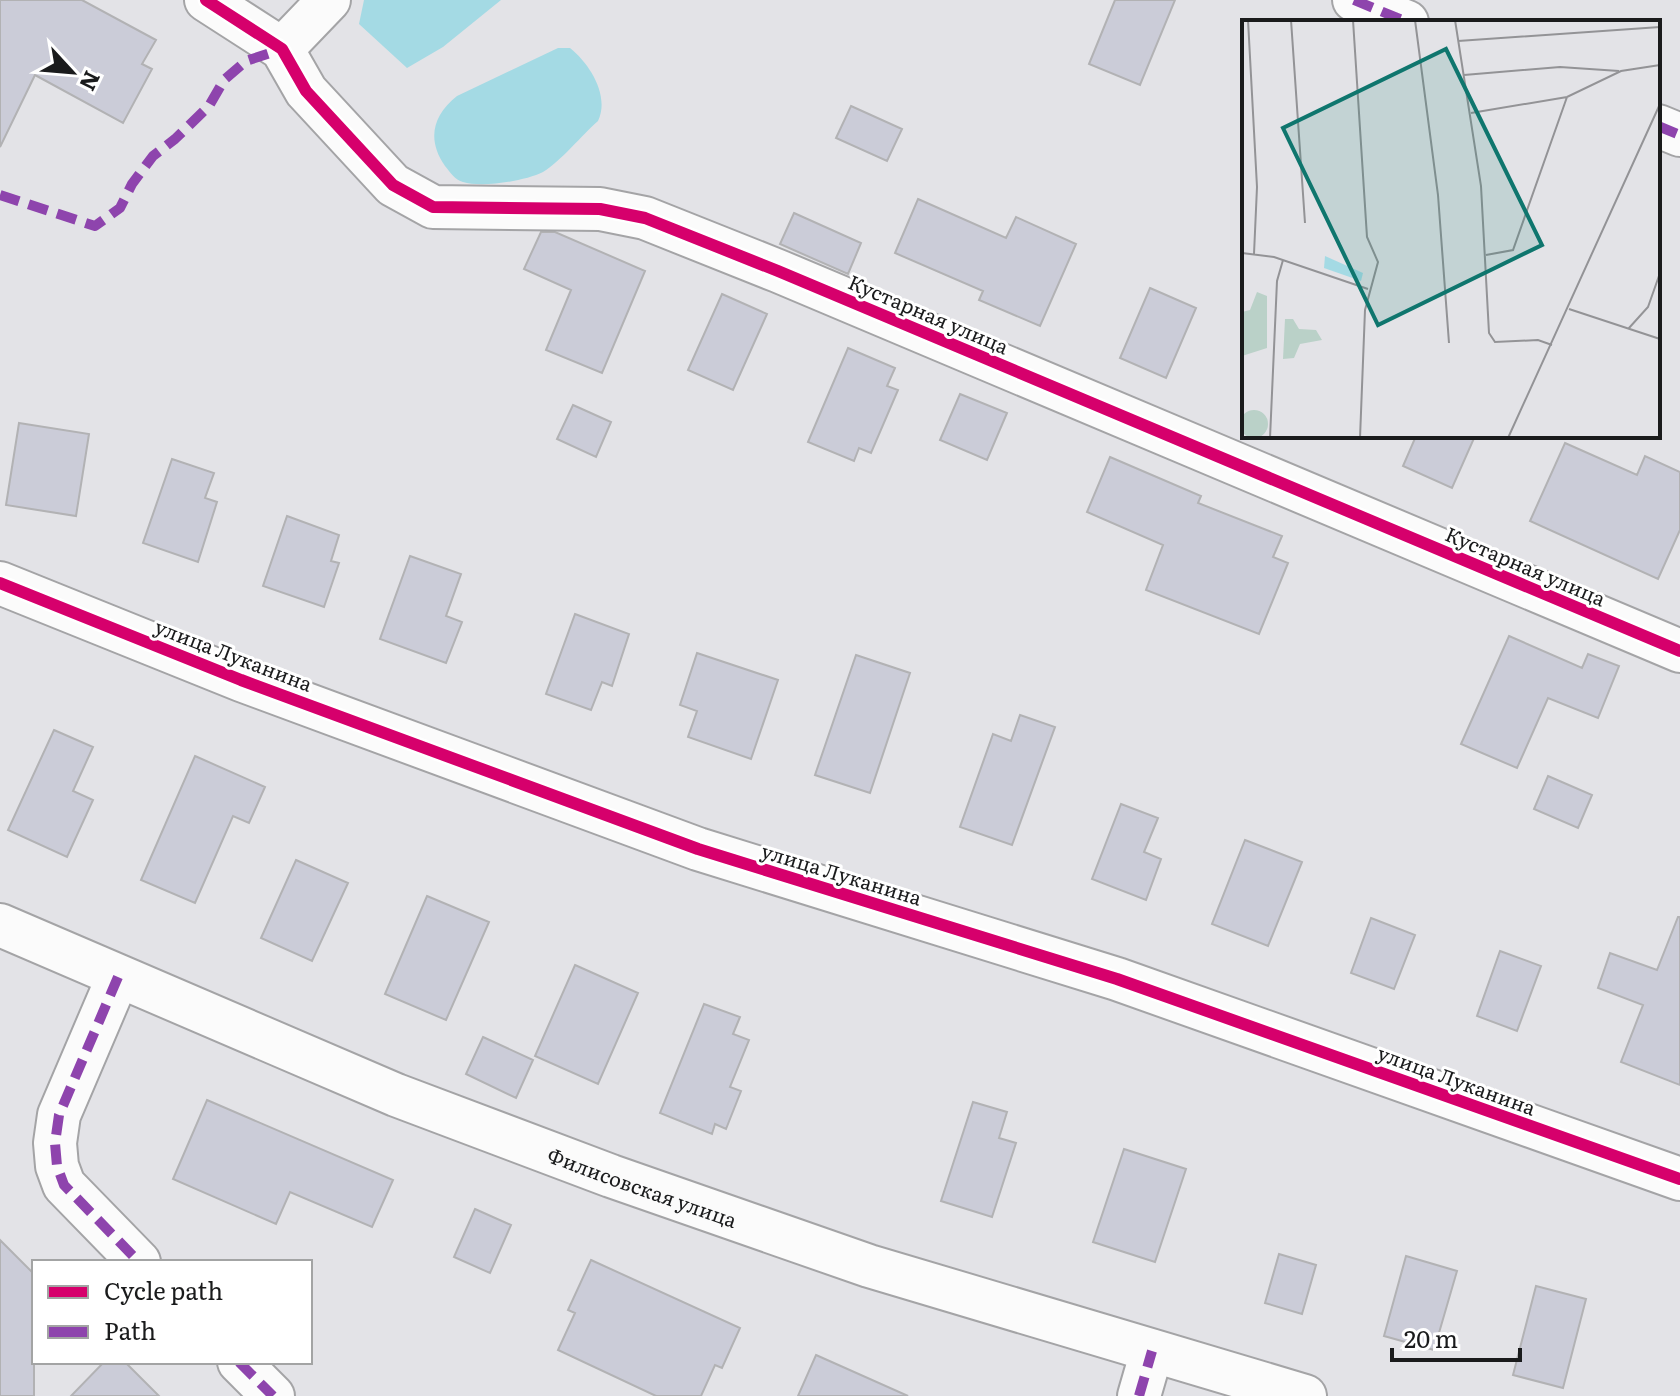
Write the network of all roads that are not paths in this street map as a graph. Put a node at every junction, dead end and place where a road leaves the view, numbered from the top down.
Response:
1 (206, 0) edge
2 (329, 0) edge
3 (1354, 0) edge
4 (1402, 20) edge
5 (282, 49) junction
6 (1660, 127) edge
7 (1680, 135) edge
8 (0, 583) edge
9 (1680, 651) edge
10 (0, 925) edge
11 (118, 977) junction
12 (1680, 1179) edge
13 (137, 1260) edge
14 (1152, 1351) junction
15 (241, 1364) edge
16 (273, 1396) edge
17 (1139, 1396) edge
18 (1305, 1396) edge

1 - 5 street, Кустарная улица
2 - 5 street
3 - 4 street
5 - 9 street, Кустарная улица
6 - 7 street
8 - 12 street, улица Луканина
10 - 11 street, Филисовская улица
11 - 13 street
11 - 14 street, Филисовская улица
14 - 17 street
14 - 18 street, Филисовская улица
15 - 16 street

